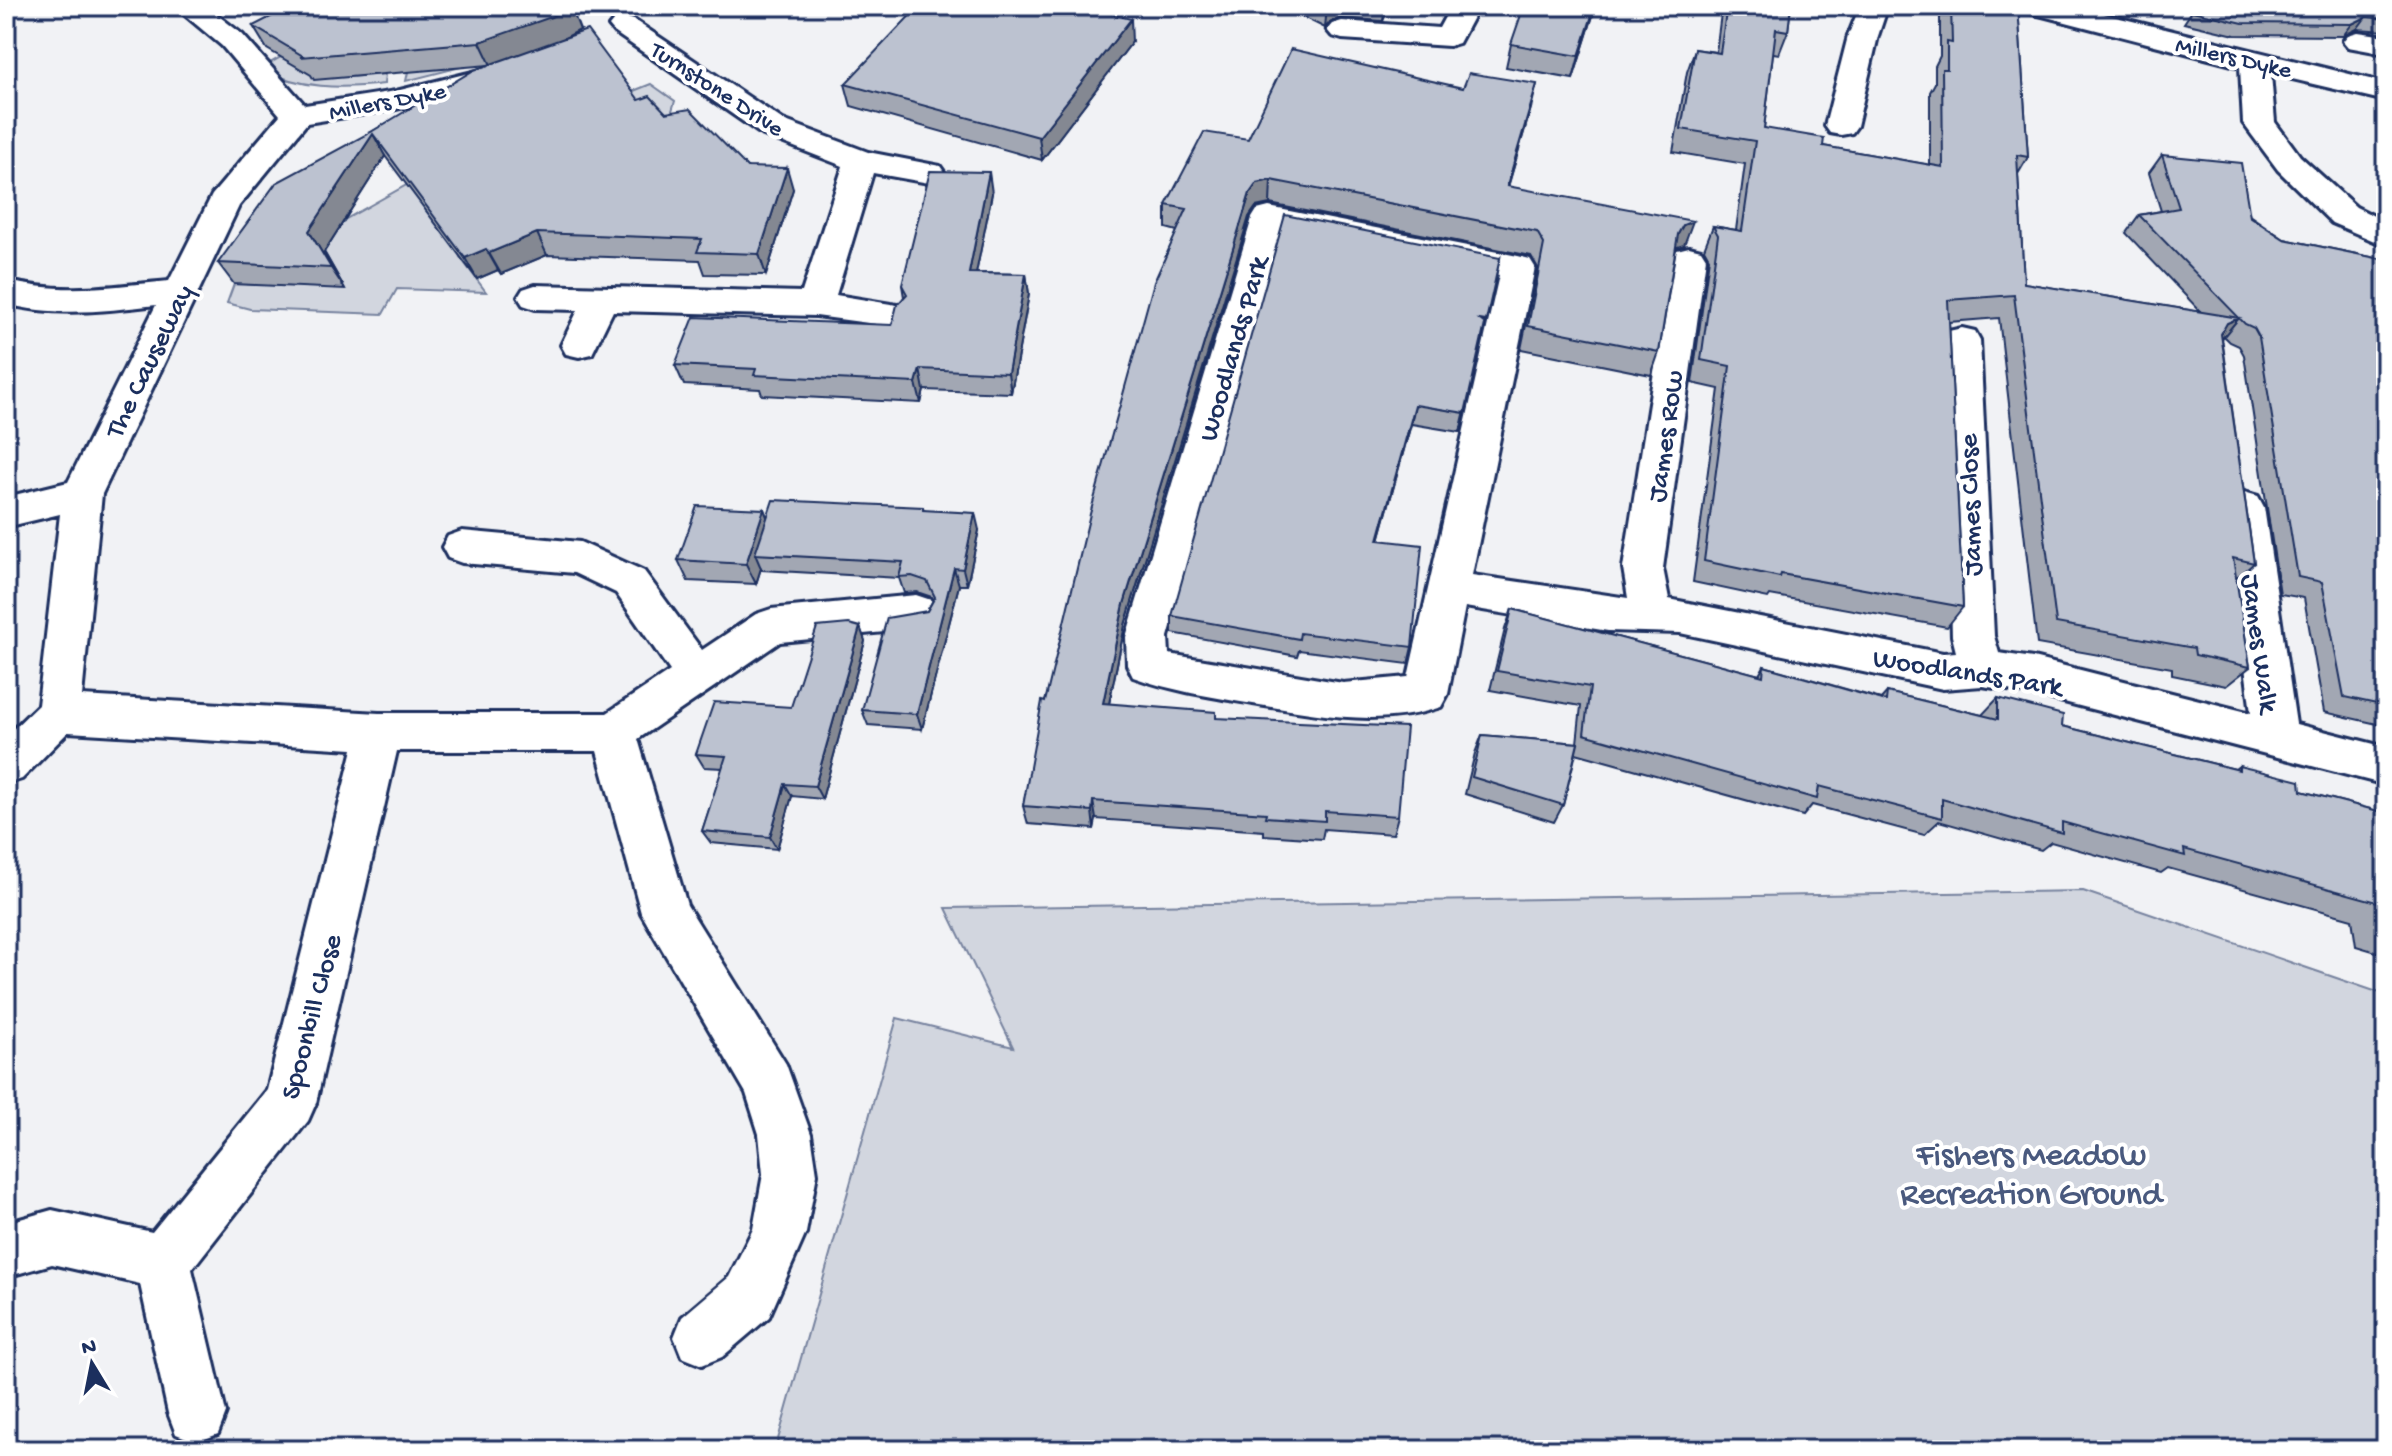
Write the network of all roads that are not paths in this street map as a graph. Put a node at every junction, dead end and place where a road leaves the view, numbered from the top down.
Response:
1 (188, 6) edge
2 (652, 6) edge
3 (1465, 6) edge
4 (1874, 6) edge
5 (2037, 6) edge
6 (1342, 30) dead end
7 (2255, 60) junction
8 (520, 68) edge
9 (2386, 92) edge
10 (297, 115) junction
11 (1839, 128) dead end
12 (861, 161) junction
13 (929, 173) edge
14 (2344, 215) junction
15 (2306, 223) dead end
16 (2386, 235) edge
17 (1689, 258) dead end
18 (181, 291) junction
19 (6, 292) edge
20 (535, 297) dead end
21 (600, 300) junction
22 (816, 304) junction
23 (891, 314) edge
24 (1962, 340) dead end
25 (579, 345) dead end
26 (2238, 463) edge
27 (82, 494) junction
28 (6, 512) edge
29 (462, 547) dead end
30 (1449, 588) junction
31 (916, 612) edge
32 (1651, 614) junction
33 (1982, 668) junction
34 (697, 676) junction
35 (59, 713) junction
36 (379, 732) junction
37 (614, 732) junction
38 (2276, 739) junction
39 (6, 765) edge
40 (2386, 766) edge
41 (6, 1250) edge
42 (163, 1262) junction
43 (702, 1337) dead end
44 (197, 1413) dead end

1 - 10 street
2 - 12 street, Turnstone Drive
3 - 6 street
4 - 11 street
5 - 7 street, Millers Dyke
7 - 9 street, Millers Dyke
7 - 14 street
8 - 10 street, Millers Dyke
10 - 18 street, The Causeway
12 - 13 street, Turnstone Drive
12 - 22 street
14 - 15 street
14 - 16 street
17 - 32 street, James Row
18 - 19 street
18 - 27 street, The Causeway
20 - 21 street
21 - 22 street
21 - 25 street
22 - 23 street
24 - 33 street, James Close
26 - 38 street, James Walk
27 - 28 street
27 - 35 street, The Causeway
29 - 34 street
30 - 30 street, Woodlands Park
30 - 32 street, Woodlands Park
31 - 34 street
32 - 33 street, Woodlands Park
33 - 38 street, Woodlands Park
34 - 37 street
35 - 36 street
35 - 39 street
36 - 37 street
36 - 42 street, Spoonbill Close
37 - 43 street
38 - 40 street, Woodlands Park
41 - 42 street
42 - 44 street

